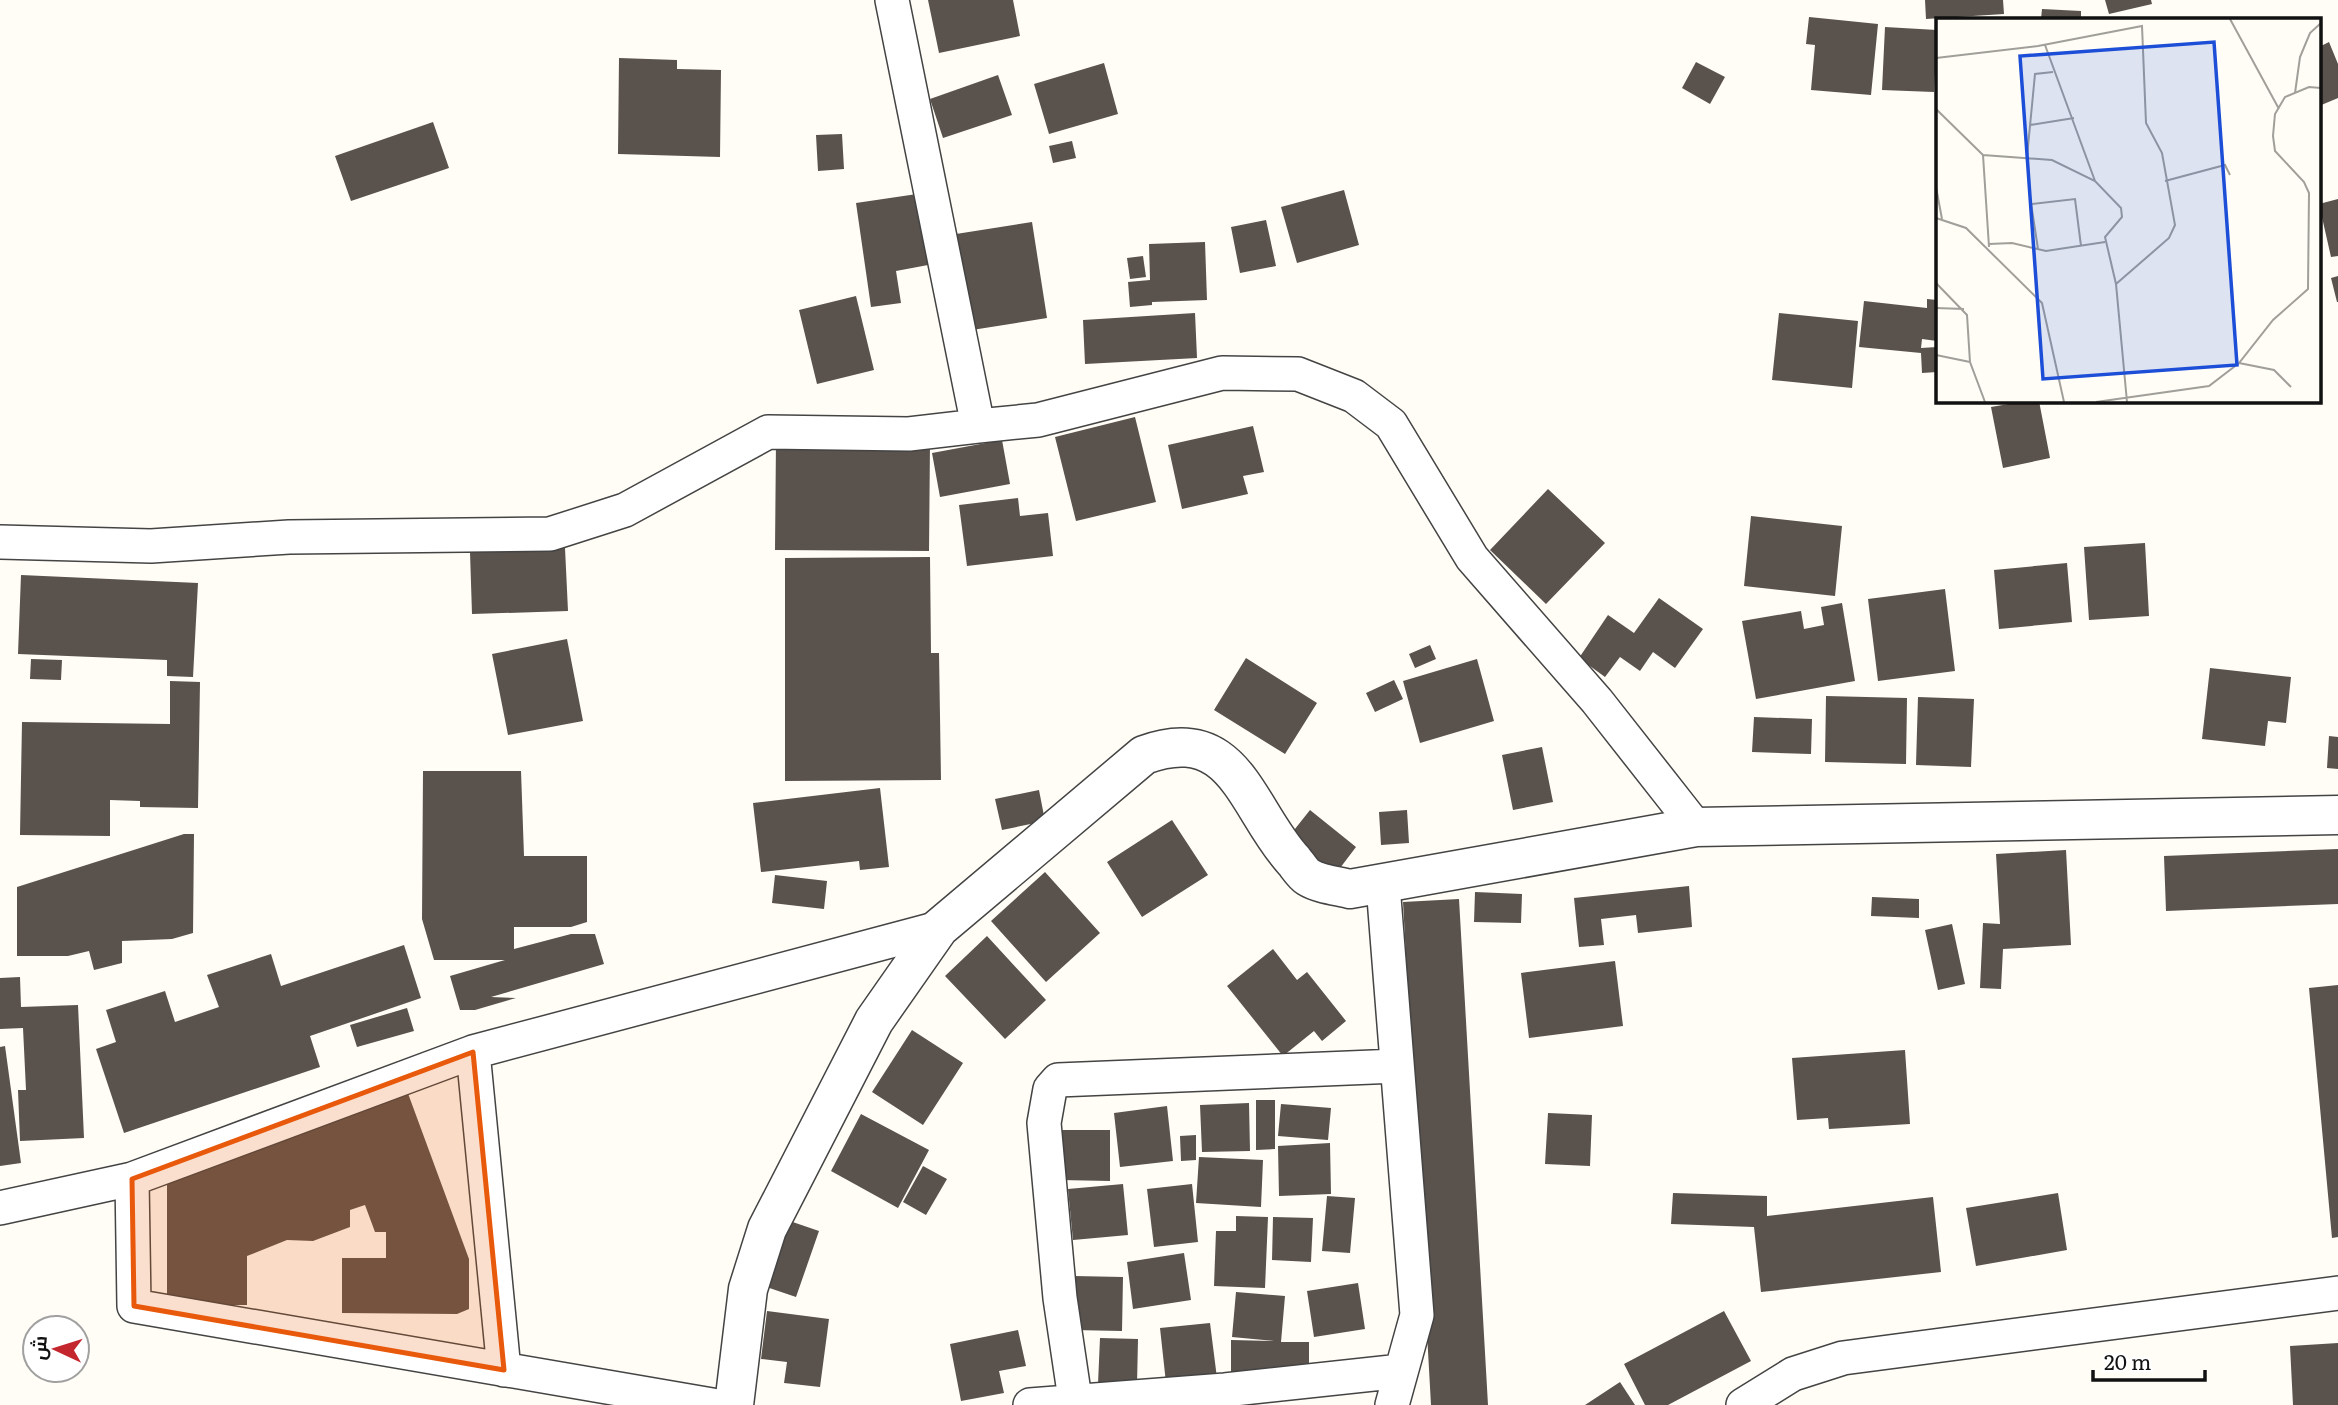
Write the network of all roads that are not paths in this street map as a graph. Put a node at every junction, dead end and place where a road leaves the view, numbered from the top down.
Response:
1 (892, 0) edge
2 (978, 426) junction
3 (0, 542) edge
4 (2338, 815) edge
5 (1696, 827) junction
6 (1383, 885) junction
7 (939, 928) junction
8 (473, 1052) junction
9 (1397, 1066) junction
10 (132, 1179) junction
11 (0, 1208) edge
12 (2338, 1293) edge
13 (503, 1370) junction
14 (1401, 1371) junction
15 (1075, 1399) junction
16 (712, 1405) edge
17 (734, 1405) edge
18 (1030, 1405) edge
19 (1392, 1405) edge
20 (1743, 1405) edge

1 - 2 street
2 - 3 street
2 - 5 street
4 - 5 street
5 - 6 street
6 - 7 street
6 - 9 street
7 - 8 street
7 - 17 street
8 - 10 street
8 - 13 street
9 - 14 street
9 - 15 street
10 - 11 street
10 - 13 street
12 - 20 street
13 - 16 street
14 - 15 street
14 - 19 street
15 - 18 street

